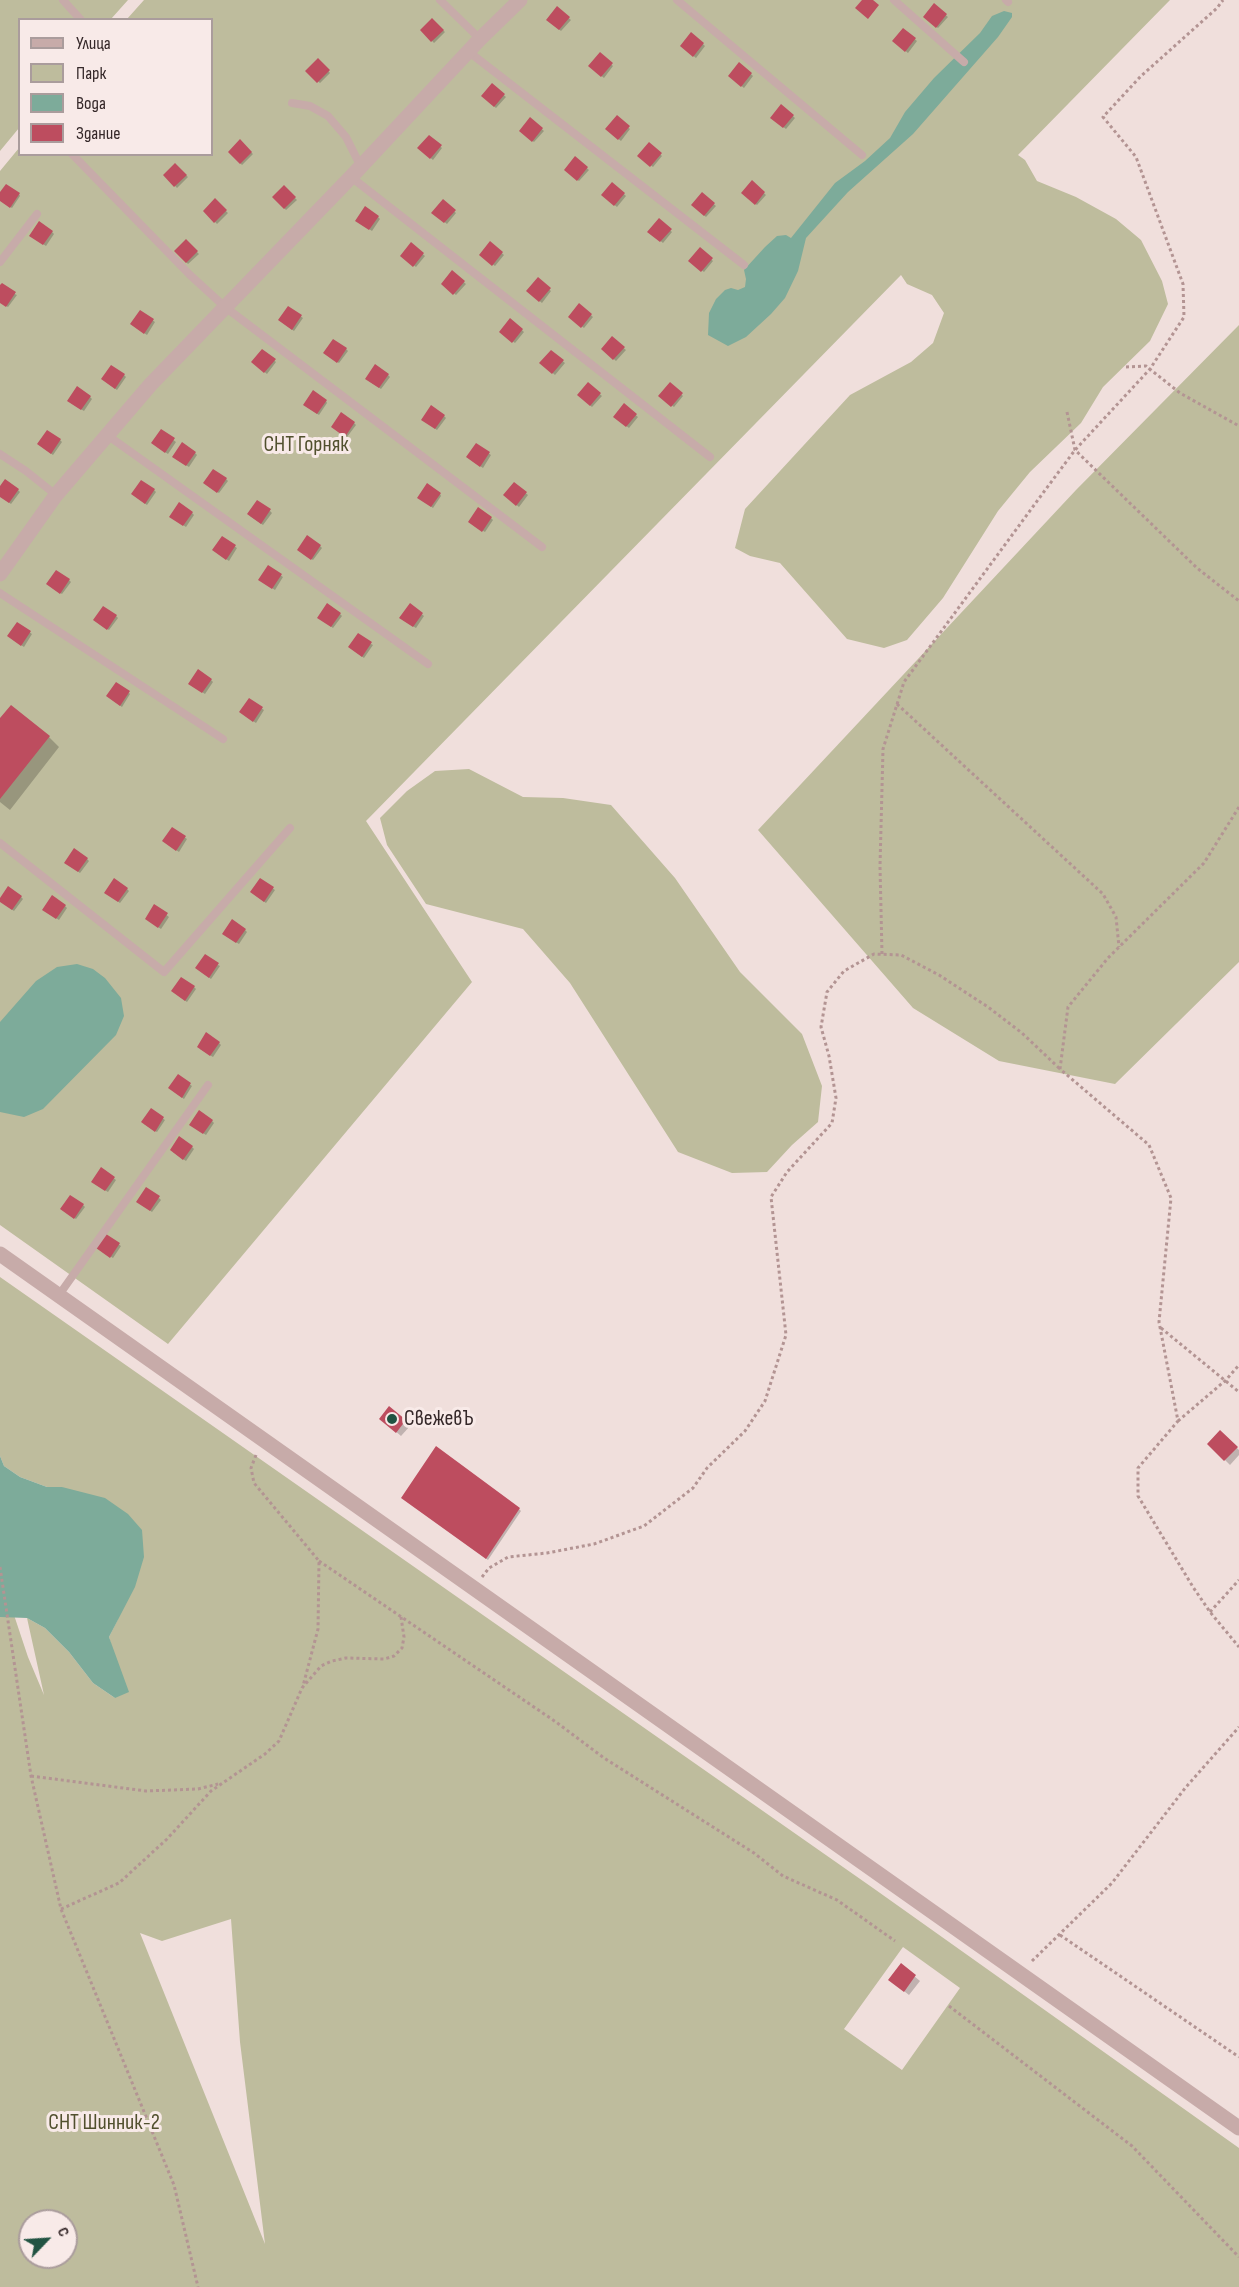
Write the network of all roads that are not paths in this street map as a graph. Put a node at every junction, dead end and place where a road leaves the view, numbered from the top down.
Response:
1 (63, 0) edge
2 (440, 0) edge
3 (520, 0) edge
4 (677, 0) edge
5 (894, 0) edge
6 (79, 18) edge
7 (480, 39) junction
8 (470, 52) junction
9 (964, 62) dead end
10 (292, 103) dead end
11 (862, 155) dead end
12 (74, 156) edge
13 (355, 171) junction
14 (37, 214) dead end
15 (0, 262) edge
16 (744, 265) dead end
17 (225, 307) junction
18 (107, 435) junction
19 (0, 454) edge
20 (710, 457) dead end
21 (56, 495) junction
22 (542, 547) dead end
23 (0, 574) edge
24 (0, 593) edge
25 (428, 664) dead end
26 (223, 739) dead end
27 (290, 828) dead end
28 (0, 843) edge
29 (208, 1085) dead end
30 (0, 1254) edge
31 (58, 1295) junction
32 (1239, 2128) edge

1 - 6 lane
2 - 7 lane
3 - 7 street
4 - 11 lane
5 - 9 lane
7 - 8 street
8 - 13 street
8 - 16 lane
10 - 13 lane
12 - 17 lane
13 - 17 street
13 - 20 lane
14 - 15 lane
17 - 18 street
17 - 22 lane
18 - 21 street
18 - 25 lane
19 - 21 lane
21 - 23 street
24 - 26 lane
27 - 28 lane
29 - 31 lane
30 - 31 street
31 - 32 street

